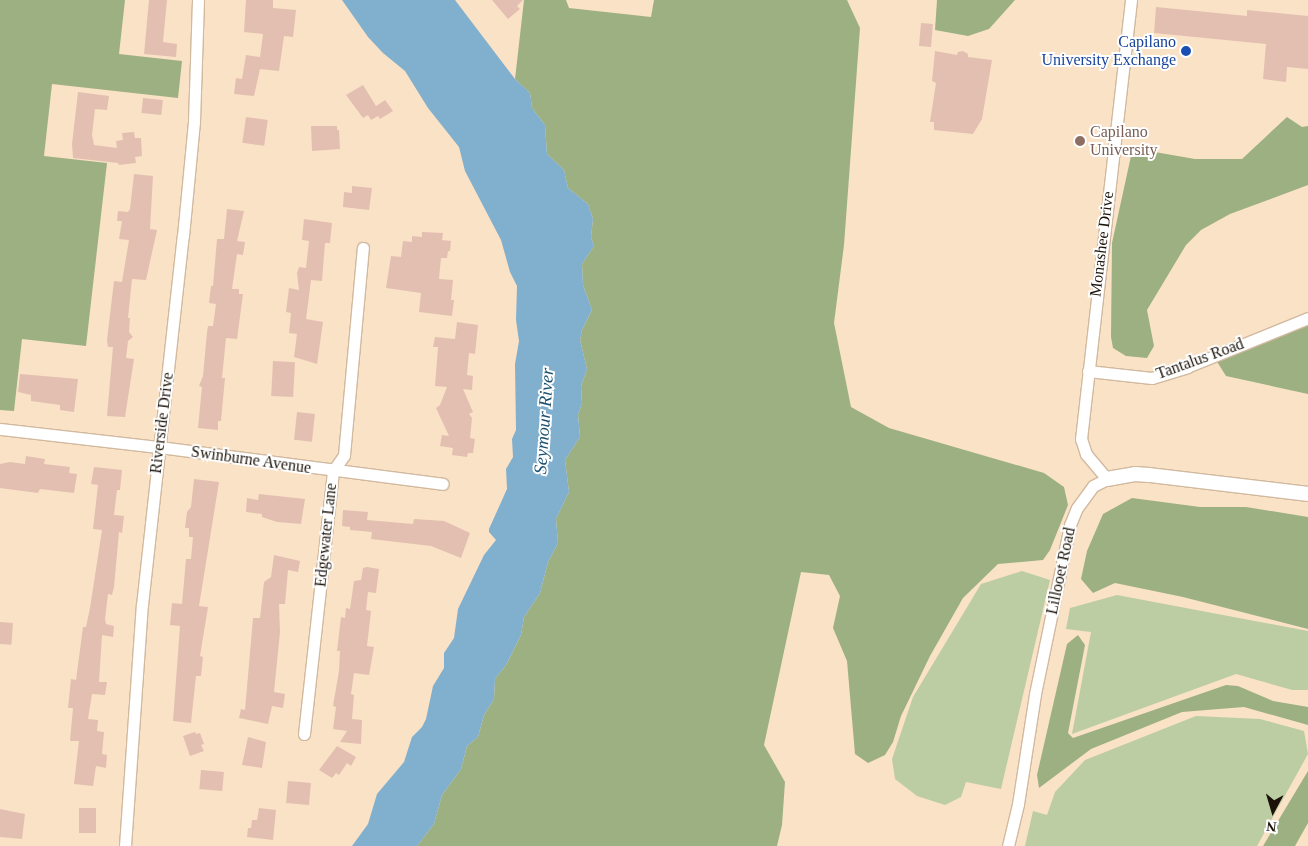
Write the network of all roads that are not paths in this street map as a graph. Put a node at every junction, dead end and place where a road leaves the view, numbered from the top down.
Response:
1 (198, 0) edge
2 (1131, 0) edge
3 (363, 248) dead end
4 (1308, 318) edge
5 (1088, 371) junction
6 (0, 429) edge
7 (158, 447) junction
8 (333, 471) junction
9 (1107, 479) junction
10 (443, 484) dead end
11 (1308, 494) edge
12 (304, 734) dead end
13 (125, 846) edge
14 (1008, 846) edge

1 - 7 street, Riverside Drive
2 - 5 street, Monashee Drive
3 - 8 street, Edgewater Lane
4 - 5 street, Tantalus Road
5 - 9 street, Monashee Drive
6 - 7 street, Swinburne Avenue
7 - 8 street, Swinburne Avenue
7 - 13 street, Riverside Drive
8 - 10 street, Swinburne Avenue
8 - 12 street, Edgewater Lane
9 - 11 street, Lillooet Road
9 - 14 street, Lillooet Road

